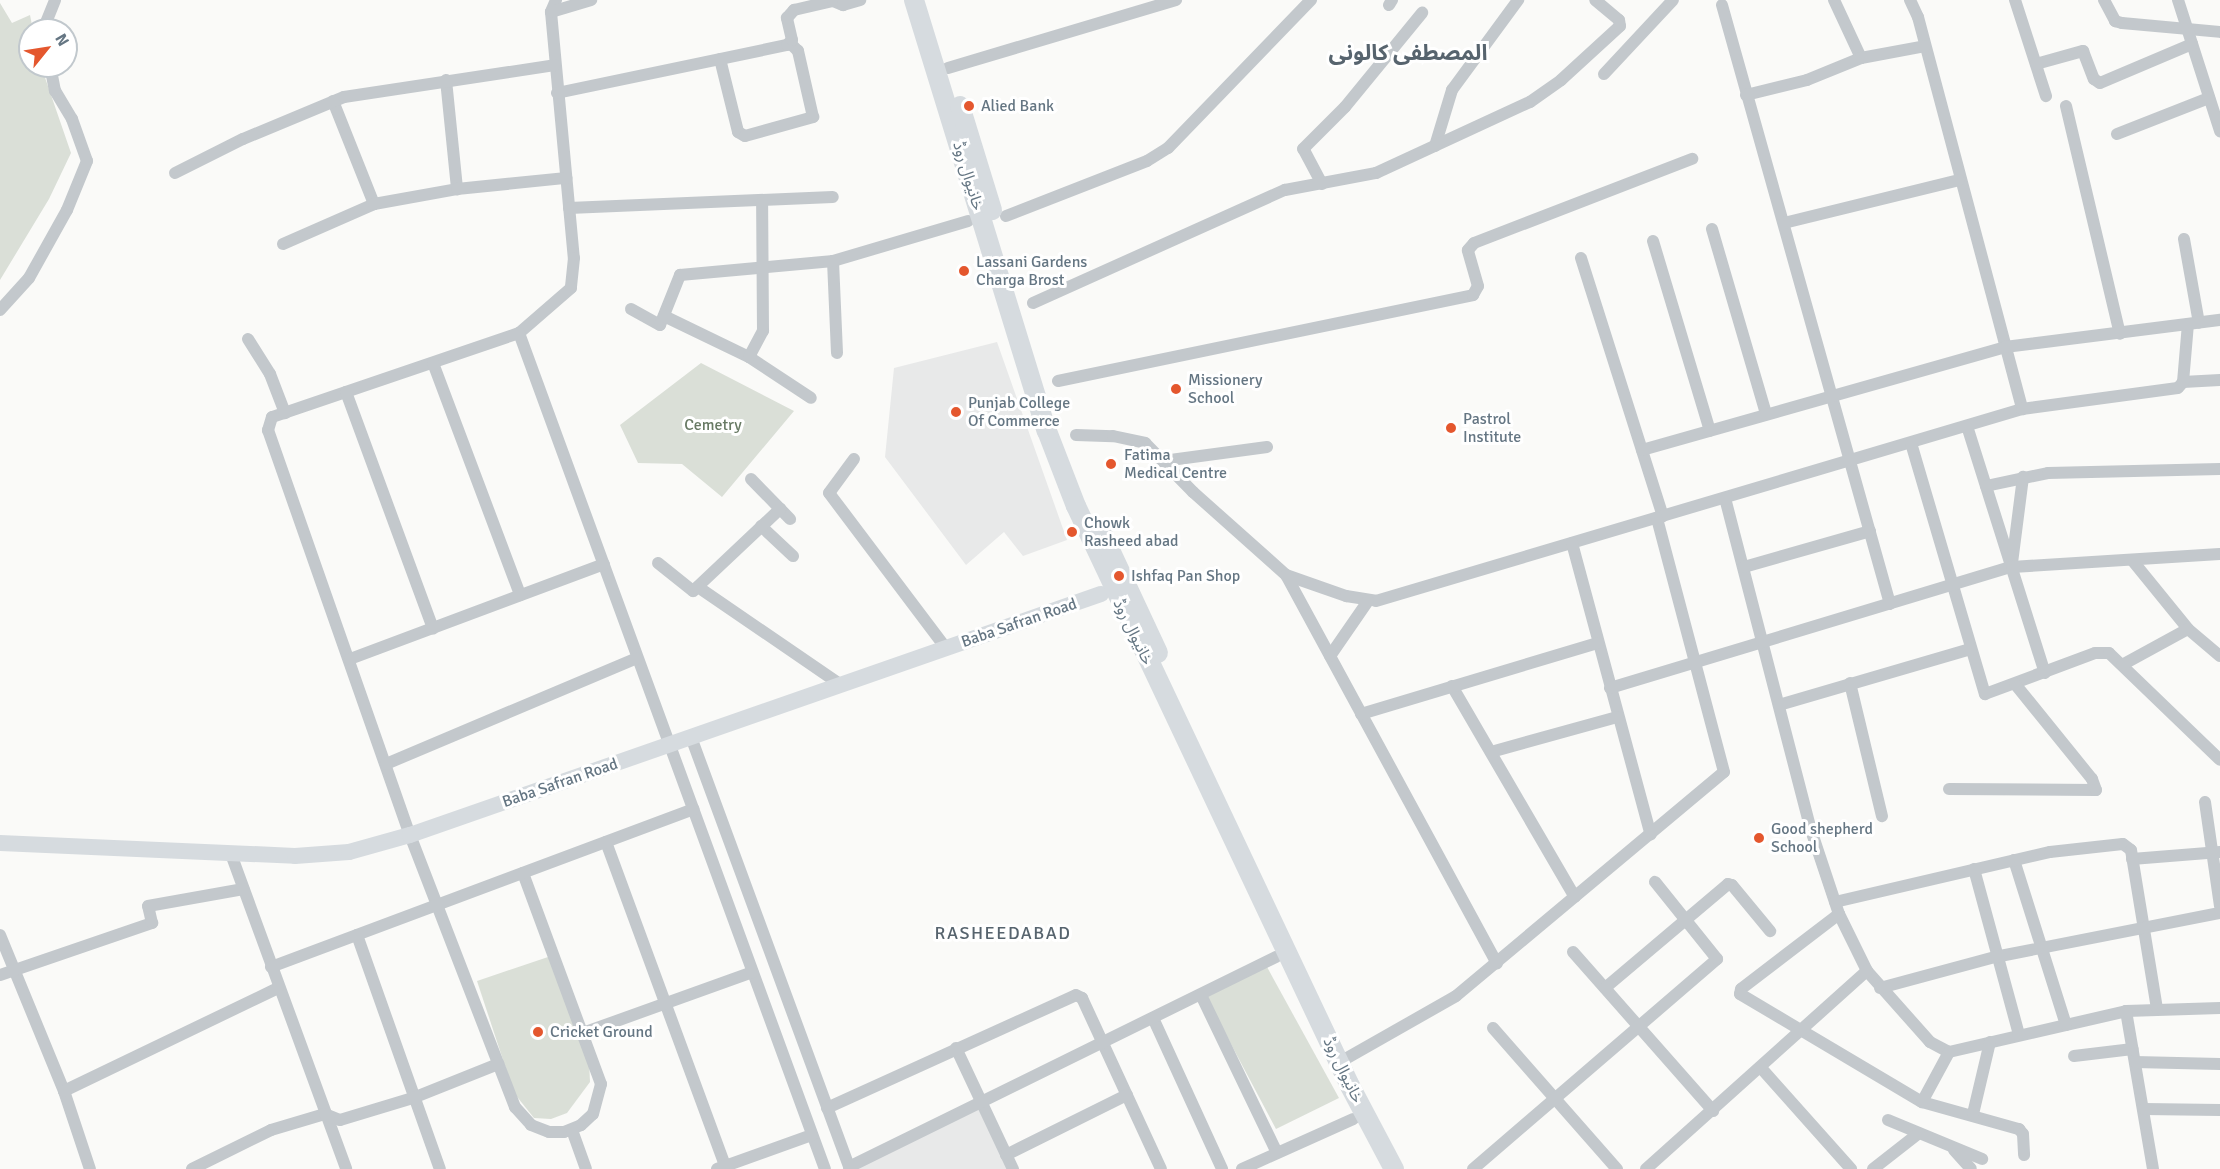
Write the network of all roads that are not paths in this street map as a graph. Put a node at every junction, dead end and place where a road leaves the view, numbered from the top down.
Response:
1 (55, 0) edge
2 (591, 0) edge
3 (860, 0) edge
4 (915, 0) edge
5 (926, 0) edge
6 (1176, 0) edge
7 (1311, 0) edge
8 (1518, 0) edge
9 (1595, 0) edge
10 (1672, 0) edge
11 (1834, 0) edge
12 (1910, 0) edge
13 (2015, 0) edge
14 (2104, 0) edge
15 (2178, 0) edge
16 (1722, 4) dead end
17 (553, 6) edge
18 (1422, 13) dead end
19 (48, 18) edge
20 (2187, 29) junction
21 (2220, 32) edge
22 (791, 44) junction
23 (2192, 44) junction
24 (1924, 46) junction
25 (1861, 58) junction
26 (720, 59) junction
27 (2036, 64) junction
28 (555, 65) junction
29 (948, 68) junction
30 (1604, 74) dead end
31 (52, 78) edge
32 (446, 80) junction
33 (557, 93) junction
34 (1746, 95) junction
35 (2046, 96) dead end
36 (2209, 98) junction
37 (333, 101) junction
38 (2066, 106) dead end
39 (2220, 131) edge
40 (2117, 134) dead end
41 (1435, 146) junction
42 (1692, 159) dead end
43 (175, 172) dead end
44 (567, 178) junction
45 (1959, 180) junction
46 (1322, 184) junction
47 (457, 189) junction
48 (833, 197) dead end
49 (762, 203) junction
50 (374, 204) junction
51 (569, 208) junction
52 (1006, 216) dead end
53 (968, 221) dead end
54 (1784, 223) junction
55 (1712, 229) dead end
56 (2184, 239) dead end
57 (1653, 241) dead end
58 (283, 244) dead end
59 (1581, 258) dead end
60 (833, 261) junction
61 (763, 269) junction
62 (1033, 303) dead end
63 (631, 309) dead end
64 (0, 310) edge
65 (664, 316) junction
66 (2220, 320) edge
67 (2193, 324) junction
68 (519, 333) junction
69 (2120, 334) junction
70 (248, 339) dead end
71 (2005, 347) junction
72 (837, 352) dead end
73 (749, 357) junction
74 (433, 363) junction
75 (2220, 380) edge
76 (1058, 381) dead end
77 (2183, 382) junction
78 (346, 392) junction
79 (1832, 396) junction
80 (811, 398) dead end
81 (2022, 409) junction
82 (285, 413) junction
83 (1766, 414) junction
84 (1967, 426) junction
85 (1710, 431) junction
86 (1076, 435) dead end
87 (1911, 443) junction
88 (1267, 447) dead end
89 (1642, 450) junction
90 (854, 459) dead end
91 (1163, 461) junction
92 (1850, 461) junction
93 (2220, 469) edge
94 (2024, 477) junction
95 (751, 479) dead end
96 (1986, 486) junction
97 (1725, 498) junction
98 (780, 509) junction
99 (1660, 517) junction
100 (790, 519) dead end
101 (761, 526) junction
102 (1870, 531) junction
103 (1572, 543) junction
104 (2220, 554) edge
105 (793, 556) dead end
106 (2132, 560) junction
107 (658, 563) dead end
108 (604, 564) junction
109 (1744, 567) junction
110 (2012, 567) junction
111 (1286, 575) junction
112 (1952, 586) junction
113 (698, 587) junction
114 (1101, 594) dead end
115 (520, 595) junction
116 (1368, 601) junction
117 (1890, 604) junction
118 (433, 628) junction
119 (2188, 629) junction
120 (1598, 642) junction
121 (1764, 642) junction
122 (946, 648) junction
123 (1971, 650) junction
124 (1330, 656) junction
125 (2220, 656) edge
126 (638, 658) junction
127 (350, 659) junction
128 (1695, 662) junction
129 (2122, 665) junction
130 (2045, 674) junction
131 (1850, 683) junction
132 (2015, 684) junction
133 (841, 685) junction
134 (1452, 686) junction
135 (1610, 688) junction
136 (1779, 705) junction
137 (1361, 714) junction
138 (1617, 717) junction
139 (691, 737) junction
140 (669, 745) junction
141 (1491, 752) junction
142 (2220, 760) edge
143 (386, 764) junction
144 (1949, 789) dead end
145 (2205, 802) dead end
146 (693, 809) junction
147 (1882, 816) dead end
148 (410, 835) junction
149 (1651, 835) junction
150 (606, 842) junction
151 (0, 843) edge
152 (2217, 852) edge
153 (231, 854) junction
154 (2132, 859) junction
155 (2014, 860) junction
156 (1974, 869) junction
157 (523, 873) junction
158 (1654, 882) dead end
159 (243, 889) junction
160 (1575, 897) junction
161 (438, 905) junction
162 (2220, 906) edge
163 (1837, 908) junction
164 (2220, 914) edge
165 (1686, 920) junction
166 (2145, 925) junction
167 (1770, 931) dead end
168 (0, 935) edge
169 (357, 935) junction
170 (2041, 949) junction
171 (1573, 952) dead end
172 (1276, 957) dead end
173 (1995, 957) junction
174 (1497, 963) junction
175 (271, 967) junction
176 (12, 969) junction
177 (1867, 971) junction
178 (752, 972) junction
179 (0, 975) edge
180 (278, 988) junction
181 (1605, 988) junction
182 (1880, 988) junction
183 (1201, 995) junction
184 (664, 1003) junction
185 (2157, 1008) junction
186 (2220, 1008) edge
187 (2126, 1011) junction
188 (1153, 1018) junction
189 (2066, 1025) junction
190 (1639, 1027) junction
191 (1493, 1029) dead end
192 (1801, 1031) junction
193 (583, 1033) junction
194 (2019, 1035) junction
195 (1990, 1042) junction
196 (1103, 1043) junction
197 (956, 1048) junction
198 (2133, 1049) junction
199 (1949, 1052) junction
200 (2074, 1056) dead end
201 (1347, 1058) junction
202 (2135, 1062) junction
203 (498, 1064) junction
204 (2220, 1064) edge
205 (1762, 1069) junction
206 (64, 1090) junction
207 (1127, 1095) junction
208 (413, 1098) junction
209 (1555, 1099) junction
210 (981, 1102) junction
211 (1922, 1102) junction
212 (827, 1108) junction
213 (2144, 1109) junction
214 (2220, 1110) edge
215 (1713, 1111) junction
216 (325, 1114) junction
217 (1973, 1114) junction
218 (1353, 1119) dead end
219 (1888, 1120) dead end
220 (572, 1130) junction
221 (1919, 1133) junction
222 (812, 1135) junction
223 (1950, 1146) junction
224 (1277, 1153) junction
225 (1006, 1155) junction
226 (2024, 1155) dead end
227 (1982, 1159) dead end
228 (745, 1164) edge
229 (721, 1168) edge
230 (850, 1168) edge
231 (90, 1169) edge
232 (192, 1169) edge
233 (346, 1169) edge
234 (440, 1169) edge
235 (585, 1169) edge
236 (825, 1169) edge
237 (1012, 1169) edge
238 (1161, 1169) edge
239 (1222, 1169) edge
240 (1242, 1169) edge
241 (1394, 1169) edge
242 (1406, 1169) edge
243 (1473, 1169) edge
244 (1617, 1169) edge
245 (1646, 1169) edge
246 (1851, 1169) edge
247 (1873, 1169) edge
248 (1971, 1169) edge
249 (2153, 1169) edge

1 - 19 street
2 - 17 street
3 - 22 street
4 - 241 main road, خانیوال روڈ
5 - 29 main road, خانیوال روڈ
6 - 29 street
7 - 52 street
8 - 41 street
9 - 41 street
10 - 30 street
11 - 25 street
12 - 24 street
13 - 27 street
14 - 20 street
15 - 20 street
16 - 34 street
17 - 28 street
18 - 46 street
20 - 21 street
20 - 23 street
22 - 26 street
22 - 26 street
23 - 27 street
23 - 36 street
24 - 25 street
24 - 45 street
25 - 34 street
26 - 33 street
27 - 35 street
28 - 32 street
28 - 33 street
29 - 201 main road, خانیوال روڈ
31 - 64 street
32 - 37 street
32 - 47 street
33 - 44 street
34 - 54 street
36 - 39 street
36 - 40 street
37 - 43 street
37 - 50 street
38 - 69 street
41 - 46 street
42 - 76 street
44 - 47 street
44 - 51 street
45 - 54 street
45 - 71 street
46 - 62 street
47 - 50 street
48 - 49 street
49 - 51 street
49 - 61 street
50 - 58 street
51 - 68 street
53 - 60 street
54 - 79 street
55 - 83 street
56 - 67 street
57 - 85 street
59 - 89 street
60 - 61 street
60 - 72 street
61 - 65 street
61 - 73 street
63 - 65 street
65 - 73 street
66 - 67 street
67 - 69 street
67 - 77 street
68 - 74 street
68 - 108 street
69 - 71 street
70 - 82 street
71 - 79 street
71 - 81 street
73 - 80 street
74 - 78 street
74 - 115 street
75 - 77 street
77 - 81 street
78 - 82 street
78 - 118 street
79 - 83 street
79 - 92 street
81 - 84 street
82 - 127 street
83 - 85 street
84 - 87 street
84 - 96 street
85 - 89 street
86 - 91 street
87 - 92 street
87 - 112 street
88 - 91 street
89 - 99 street
90 - 122 street
91 - 111 street
92 - 97 street
92 - 102 street
93 - 94 street
94 - 96 street
94 - 110 street
95 - 98 street
96 - 110 street
97 - 99 street
97 - 109 street
98 - 100 street
98 - 101 street
99 - 103 street
99 - 128 street
101 - 105 street
101 - 113 street
102 - 109 street
102 - 117 street
103 - 116 street
103 - 120 street
104 - 106 street
106 - 110 street
106 - 119 street
107 - 113 street
108 - 115 street
108 - 126 street
109 - 121 street
110 - 112 street
110 - 130 street
111 - 116 street
111 - 124 street
112 - 117 street
112 - 123 street
113 - 133 street
114 - 122 main road, Baba Safran Road
115 - 118 street
116 - 124 street
117 - 121 street
118 - 127 street
119 - 125 street
119 - 129 street
120 - 134 street
120 - 135 street
121 - 128 street
121 - 136 street
122 - 133 main road, Baba Safran Road
123 - 131 street
123 - 132 street
124 - 137 street
126 - 140 street
126 - 143 street
127 - 143 street
128 - 135 street
128 - 149 street
129 - 130 street
129 - 142 street
130 - 132 street
131 - 136 street
131 - 147 street
132 - 144 street
133 - 139 main road, Baba Safran Road
134 - 137 street
134 - 141 street
135 - 138 street
136 - 163 street
137 - 174 street
138 - 141 street
138 - 149 street
139 - 140 main road, Baba Safran Road
139 - 212 street
140 - 146 street
140 - 148 main road, Baba Safran Road
141 - 160 street
143 - 148 street
145 - 152 street
146 - 150 street
146 - 178 street
148 - 153 main road, Baba Safran Road
148 - 161 street
149 - 160 street
150 - 157 street
150 - 184 street
151 - 153 main road, Baba Safran Road
152 - 154 street
152 - 162 street
153 - 159 street
154 - 155 street
154 - 166 street
155 - 156 street
155 - 170 street
156 - 163 street
156 - 173 street
157 - 161 street
157 - 193 street
158 - 165 street
159 - 175 street
159 - 176 street
160 - 174 street
161 - 169 street
161 - 203 street
163 - 177 street
163 - 192 street
164 - 166 street
165 - 167 street
165 - 181 street
165 - 190 street
166 - 170 street
166 - 185 street
168 - 176 street
169 - 175 street
169 - 208 street
170 - 173 street
170 - 189 street
171 - 181 street
172 - 183 street
173 - 182 street
173 - 194 street
174 - 201 street
175 - 180 street
176 - 179 street
176 - 206 street
177 - 182 street
177 - 192 street
178 - 184 street
178 - 222 street
180 - 206 street
180 - 216 street
181 - 190 street
182 - 199 street
183 - 188 street
183 - 224 street
184 - 193 street
184 - 229 street
185 - 186 street
185 - 187 street
187 - 189 street
187 - 198 street
188 - 196 street
188 - 239 street
189 - 194 street
190 - 209 street
190 - 215 street
191 - 209 street
192 - 205 street
192 - 211 street
193 - 220 street
194 - 195 street
195 - 199 street
195 - 217 street
196 - 197 street
196 - 207 street
196 - 210 street
197 - 210 street
197 - 212 street
198 - 200 street
198 - 202 street
199 - 211 street
201 - 242 main road, خانیوال روڈ
202 - 204 street
202 - 213 street
203 - 208 street
203 - 220 street
205 - 215 street
205 - 246 street
206 - 231 street
207 - 225 street
207 - 238 street
208 - 216 street
208 - 234 street
209 - 243 street
209 - 244 street
210 - 225 street
210 - 230 street
211 - 217 street
212 - 230 street
213 - 214 street
213 - 249 street
215 - 245 street
216 - 232 street
216 - 233 street
217 - 226 street
218 - 224 street
219 - 221 street
220 - 235 street
221 - 223 street
221 - 247 street
222 - 228 street
222 - 236 street
223 - 227 street
223 - 248 street
224 - 240 street
225 - 237 street
228 - 229 street

